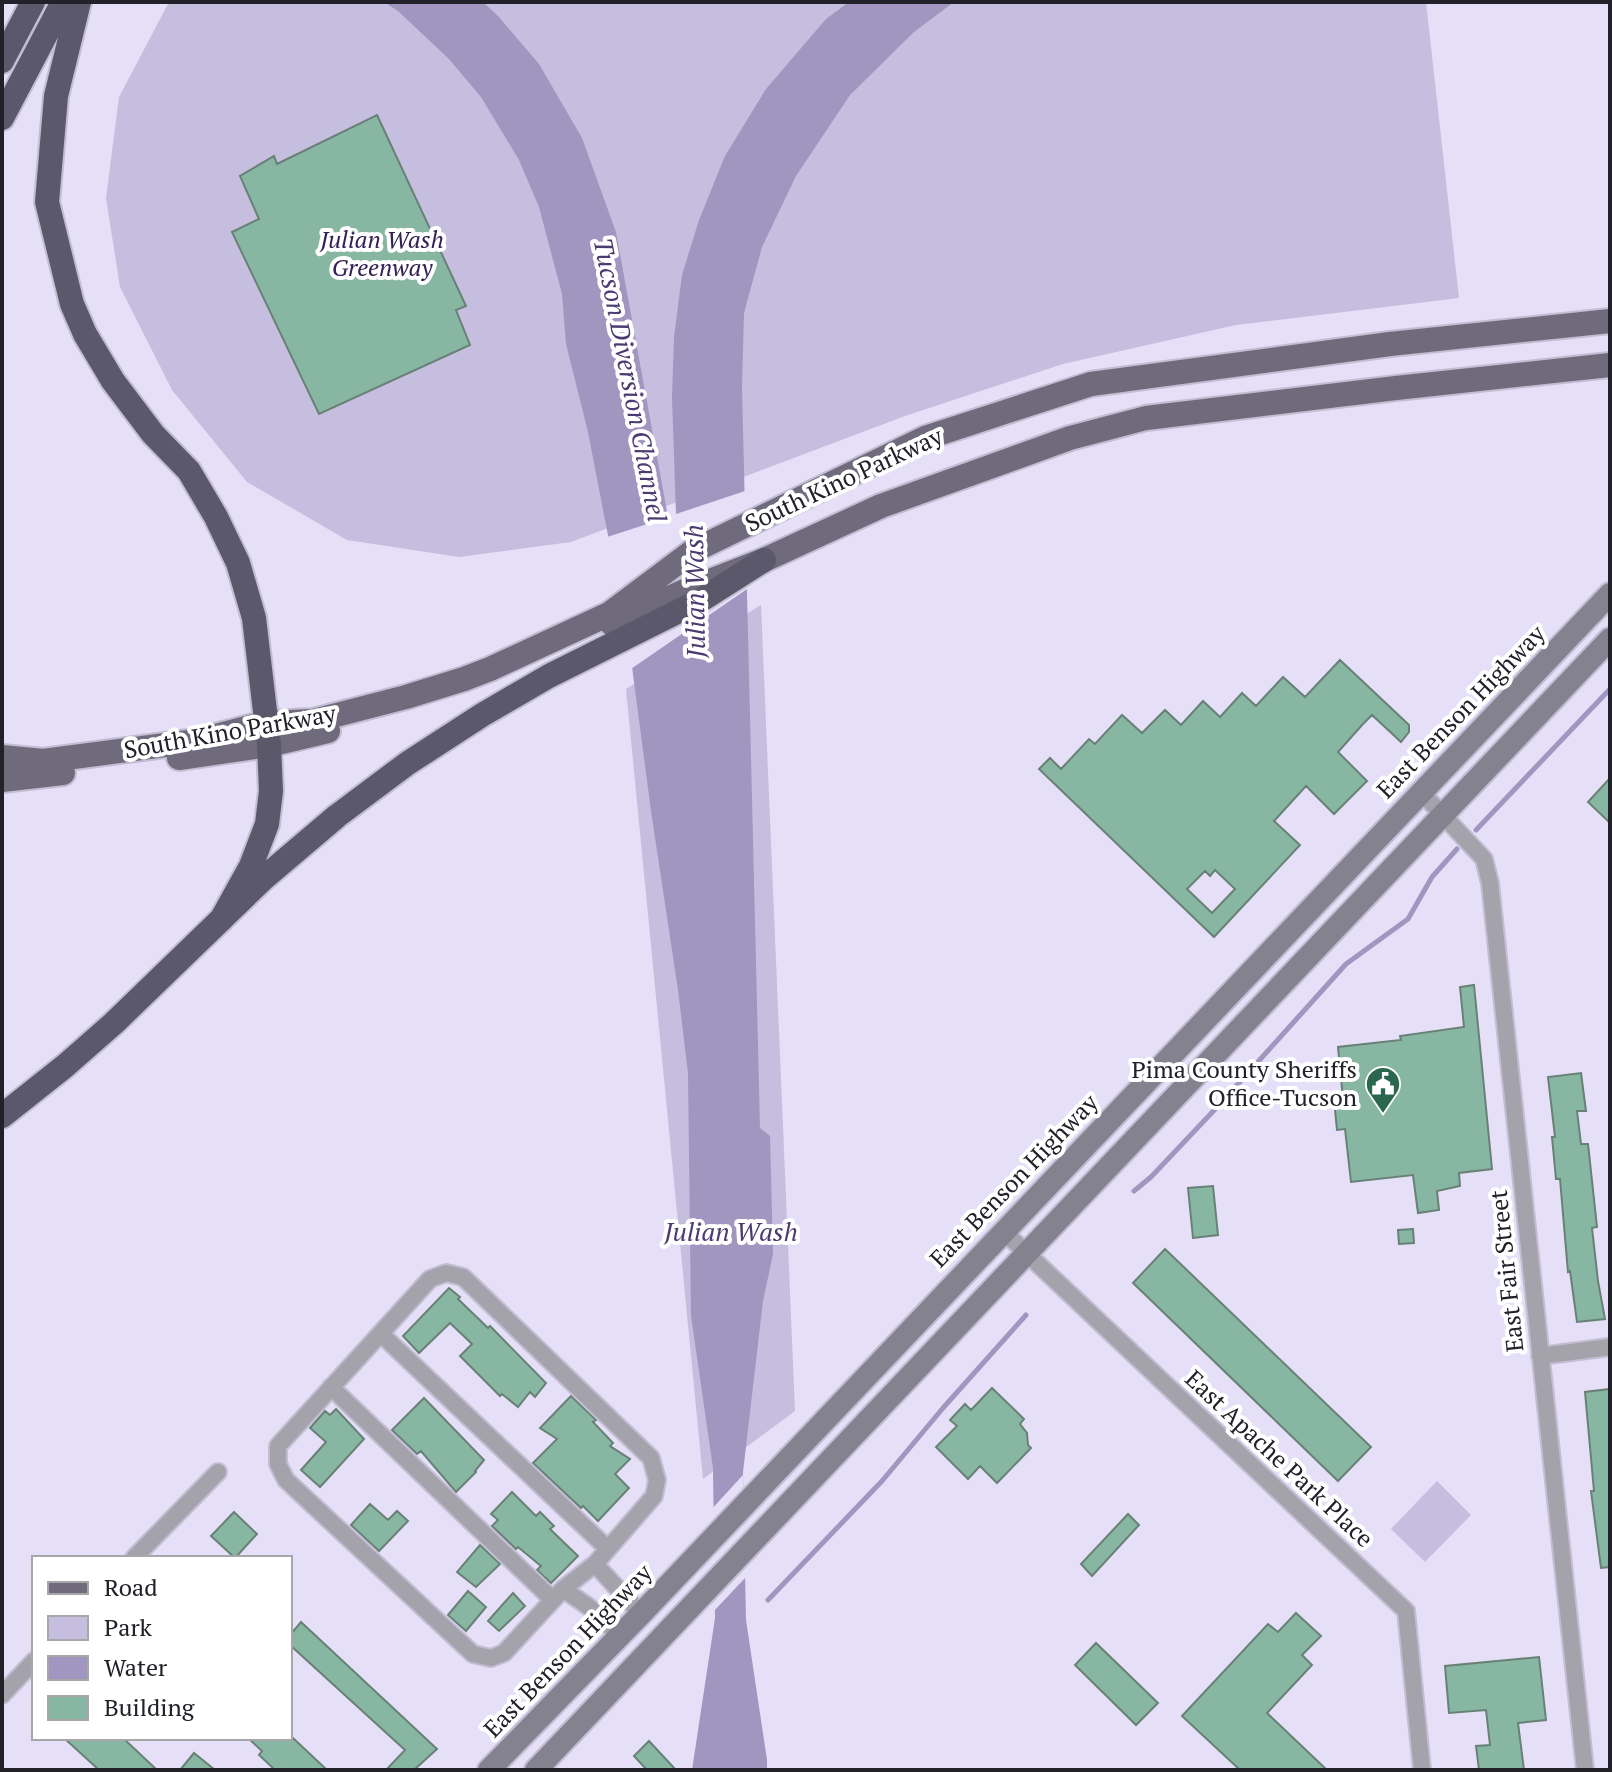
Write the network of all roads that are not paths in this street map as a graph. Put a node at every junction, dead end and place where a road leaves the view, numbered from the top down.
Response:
1 (33, 2) edge
2 (63, 2) edge
3 (79, 2) edge
4 (2, 61) edge
5 (2, 118) edge
6 (1610, 321) edge
7 (1610, 365) edge
8 (764, 560) joint
9 (1610, 594) edge
10 (610, 628) junction
11 (1610, 639) edge
12 (267, 734) junction
13 (2, 757) edge
14 (2, 780) edge
15 (1421, 792) junction
16 (1443, 816) junction
17 (221, 920) junction
18 (2, 1116) edge
19 (1003, 1231) junction
20 (1026, 1254) junction
21 (381, 1334) junction
22 (1610, 1347) edge
23 (1540, 1356) junction
24 (331, 1387) junction
25 (218, 1472) dead end
26 (608, 1549) junction
27 (136, 1556) edge
28 (595, 1564) junction
29 (558, 1595) junction
30 (641, 1614) junction
31 (619, 1635) junction
32 (32, 1663) edge
33 (2, 1695) edge
34 (489, 1770) edge
35 (536, 1770) edge
36 (1422, 1770) edge
37 (1585, 1770) edge

1 - 4 highway
2 - 5 highway
3 - 12 highway
6 - 10 main road, South Kino Parkway
7 - 8 main road, South Kino Parkway
8 - 10 highway
9 - 15 main road, East Benson Highway
10 - 12 main road, South Kino Parkway
10 - 17 highway
11 - 16 main road
12 - 13 main road, South Kino Parkway
12 - 14 main road, South Kino Parkway
12 - 17 highway
15 - 16 street, East Fair Street
15 - 19 main road, East Benson Highway
16 - 20 main road
16 - 23 street, East Fair Street
17 - 18 highway
19 - 20 street, East Apache Park Place
19 - 30 main road, East Benson Highway
20 - 35 main road
20 - 36 street, East Apache Park Place
21 - 24 street
21 - 26 street
21 - 26 street
22 - 23 street
23 - 37 street, East Fair Street
24 - 29 street
24 - 29 street
25 - 27 street
26 - 28 street
28 - 29 street
28 - 30 street
29 - 31 street
30 - 31 main road, East Benson Highway
31 - 34 main road, East Benson Highway
32 - 33 street

